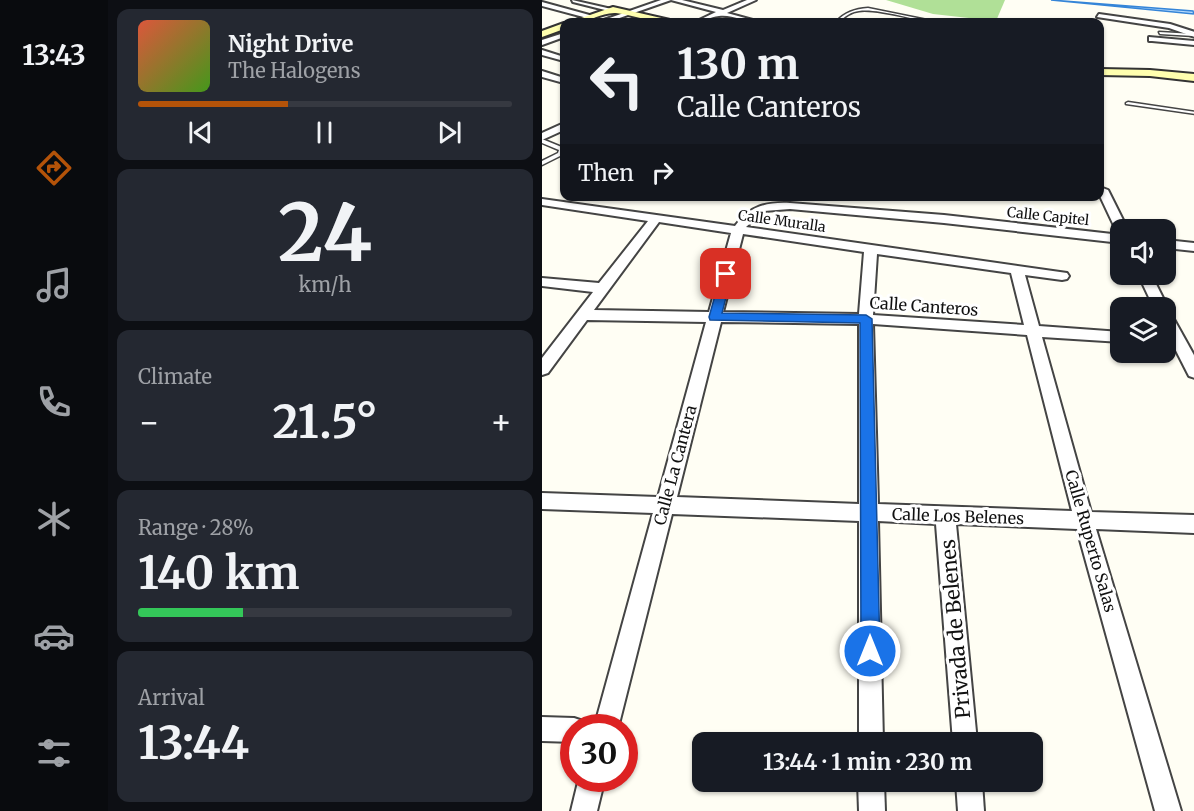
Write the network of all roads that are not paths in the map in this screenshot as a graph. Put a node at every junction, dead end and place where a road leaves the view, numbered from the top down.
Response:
1 (668, 0) edge
2 (674, 0) edge
3 (753, 0) edge
4 (575, 1) edge
5 (542, 4) edge
6 (614, 4) edge
7 (558, 8) junction
8 (631, 8) junction
9 (722, 13) junction
10 (542, 14) edge
11 (1099, 16) dead end
12 (591, 17) junction
13 (588, 18) edge
14 (610, 18) edge
15 (650, 18) edge
16 (709, 18) edge
17 (741, 18) edge
18 (841, 18) edge
19 (912, 18) edge
20 (560, 27) edge
21 (1160, 33) dead end
22 (542, 34) edge
23 (1194, 35) edge
24 (560, 36) edge
25 (1152, 39) dead end
26 (542, 43) edge
27 (1194, 43) edge
28 (1104, 70) edge
29 (542, 74) edge
30 (1194, 76) edge
31 (560, 80) edge
32 (1128, 103) dead end
33 (1194, 113) edge
34 (560, 128) edge
35 (542, 139) edge
36 (560, 148) edge
37 (560, 154) edge
38 (542, 163) edge
39 (1104, 194) edge
40 (542, 202) edge
41 (756, 209) joint
42 (655, 219) junction
43 (1116, 219) edge
44 (738, 230) junction
45 (1110, 238) edge
46 (1176, 245) edge
47 (1194, 247) edge
48 (871, 249) junction
49 (1017, 270) junction
50 (1062, 276) dead end
51 (542, 282) edge
52 (601, 288) junction
53 (581, 315) junction
54 (715, 317) junction
55 (866, 319) junction
56 (1033, 331) junction
57 (1110, 337) edge
58 (1176, 342) edge
59 (1194, 344) edge
60 (1176, 347) edge
61 (542, 369) edge
62 (1194, 372) edge
63 (542, 501) edge
64 (663, 506) junction
65 (870, 513) junction
66 (945, 515) junction
67 (1084, 520) junction
68 (1194, 524) edge
69 (610, 714) edge
70 (542, 729) edge
71 (560, 730) edge
72 (871, 732) edge
73 (964, 732) edge
74 (589, 792) edge
75 (871, 792) edge
76 (969, 792) edge
77 (584, 811) edge
78 (872, 811) edge
79 (971, 811) edge
80 (1168, 811) edge

1 - 8 street
2 - 9 street
3 - 9 street
4 - 6 street
5 - 7 street
6 - 8 street
6 - 12 street
7 - 10 street
7 - 12 street
8 - 14 street
8 - 15 street
9 - 16 street
9 - 17 street
11 - 23 street
12 - 13 street
18 - 19 lane
20 - 22 street
21 - 23 lane
24 - 26 street
25 - 27 street
28 - 30 street
29 - 31 street
32 - 33 lane
34 - 35 street
35 - 36 lane
37 - 38 lane
39 - 43 street
40 - 42 street, Calle Muralla
41 - 44 street, Calle La Cantera
41 - 45 street, Calle Capitel
42 - 44 street, Calle Muralla
42 - 52 street
44 - 48 street, Calle Muralla
44 - 54 street, Calle La Cantera
46 - 47 street
48 - 49 street, Calle Muralla
48 - 55 street
49 - 50 street, Calle Muralla
49 - 56 street, Calle Ruperto Salas
51 - 52 street
52 - 53 street
53 - 54 street, Calle Canteros
53 - 61 street
54 - 55 street, Calle Canteros
54 - 64 street, Calle La Cantera
55 - 56 street, Calle Canteros
55 - 65 street
56 - 57 street, Calle Canteros
56 - 67 street, Calle Ruperto Salas
58 - 59 street
60 - 62 street
63 - 64 street, Calle Los Belenes
64 - 65 street, Calle Los Belenes
64 - 69 street, Calle La Cantera
65 - 66 street, Calle Los Belenes
65 - 72 street
66 - 67 street, Calle Los Belenes
66 - 73 street, Privada de Belenes
67 - 68 street, Calle Los Belenes
67 - 80 street, Calle Ruperto Salas
70 - 71 street
74 - 77 street
75 - 78 street
76 - 79 street

